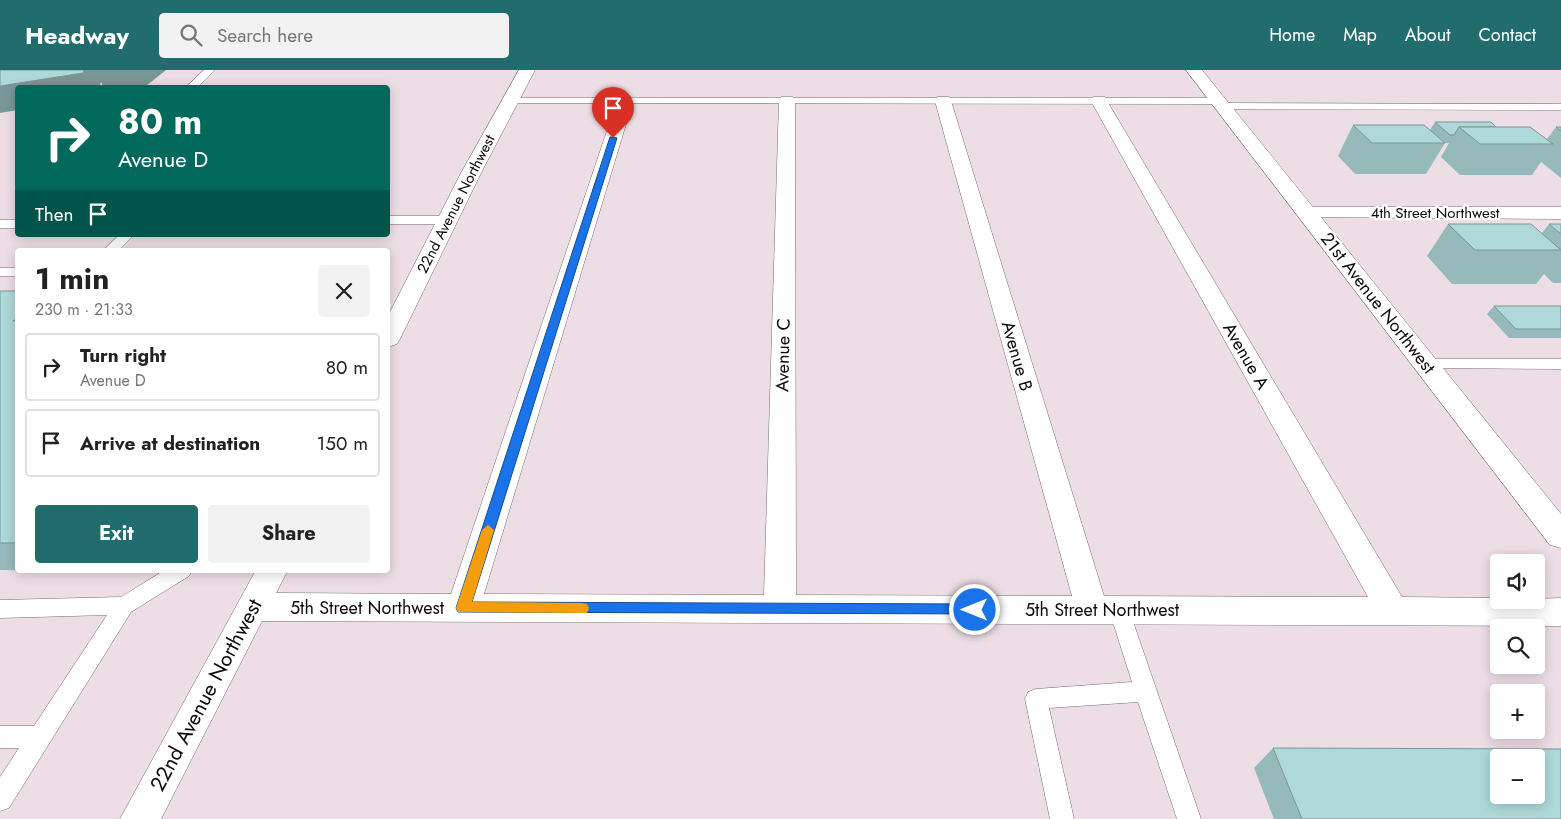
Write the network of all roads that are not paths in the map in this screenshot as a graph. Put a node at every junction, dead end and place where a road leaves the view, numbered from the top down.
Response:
1 (210, 70) edge
2 (527, 70) edge
3 (1194, 70) edge
4 (193, 85) edge
5 (511, 101) junction
6 (625, 101) junction
7 (786, 101) junction
8 (943, 101) junction
9 (1098, 101) junction
10 (1221, 104) junction
11 (1561, 107) edge
12 (1309, 213) junction
13 (1561, 213) edge
14 (390, 220) edge
15 (447, 220) junction
16 (0, 224) edge
17 (15, 224) edge
18 (125, 237) edge
19 (113, 248) edge
20 (0, 272) edge
21 (15, 272) edge
22 (390, 334) edge
23 (1426, 364) junction
24 (1561, 364) edge
25 (1561, 536) edge
26 (177, 573) edge
27 (270, 573) edge
28 (124, 606) junction
29 (253, 607) junction
30 (463, 608) junction
31 (0, 609) edge
32 (780, 609) junction
33 (1105, 610) junction
34 (1393, 611) junction
35 (1561, 612) edge
36 (1146, 691) junction
37 (0, 737) edge
38 (40, 737) junction
39 (0, 799) edge
40 (140, 819) edge
41 (1062, 819) edge
42 (1189, 819) edge

1 - 4 lane
2 - 5 street, 22nd Avenue Northwest
3 - 10 street, 21st Avenue Northwest
5 - 6 lane
5 - 15 street, 22nd Avenue Northwest
6 - 7 lane
6 - 30 street
7 - 8 lane
7 - 32 street, Avenue C
8 - 9 lane
8 - 33 street, Avenue B
9 - 10 lane
9 - 34 street, Avenue A
10 - 11 lane
10 - 12 street, 21st Avenue Northwest
12 - 13 street, 4th Street Northwest
12 - 23 street, 21st Avenue Northwest
14 - 15 lane
15 - 22 street, 22nd Avenue Northwest
16 - 17 lane
18 - 19 lane
20 - 21 lane
23 - 24 lane
23 - 25 street, 21st Avenue Northwest
26 - 28 lane
27 - 29 street, 22nd Avenue Northwest
28 - 31 lane
28 - 38 lane
29 - 30 street, 5th Street Northwest
29 - 40 street, 22nd Avenue Northwest
30 - 32 street, 5th Street Northwest
32 - 33 street, 5th Street Northwest
33 - 34 street, 5th Street Northwest
33 - 36 lane
34 - 35 street, 5th Street Northwest
36 - 41 lane
36 - 42 lane
37 - 38 lane
38 - 39 lane

